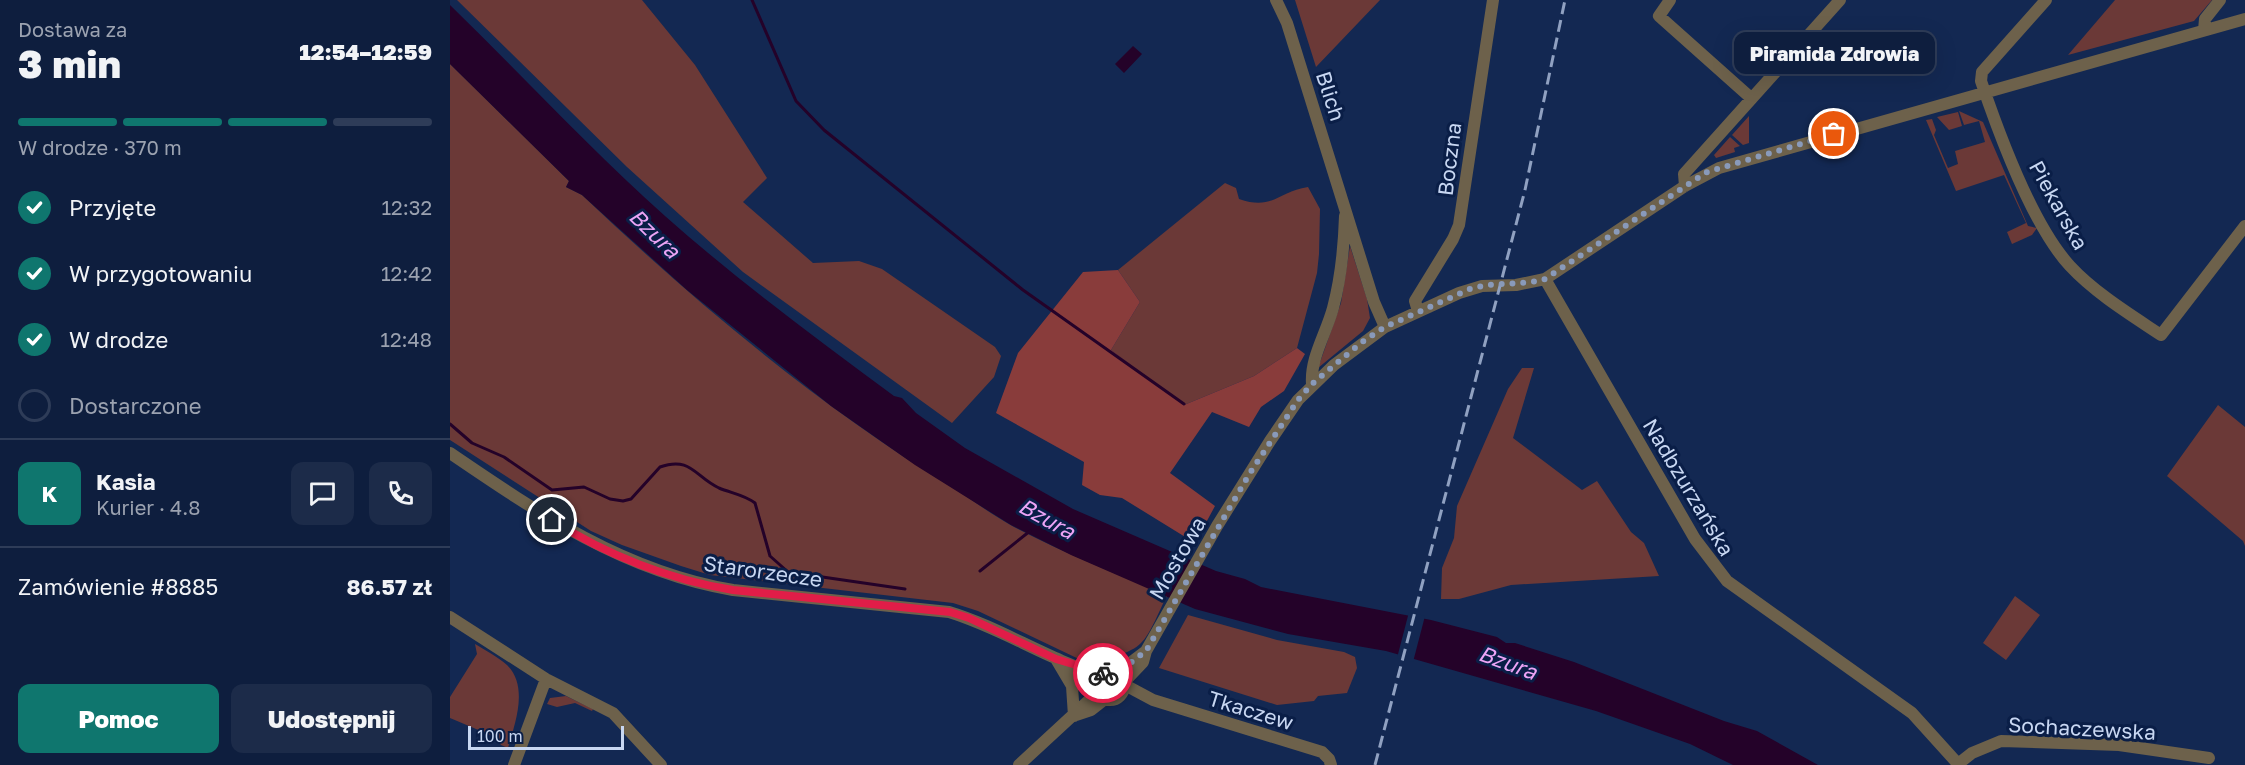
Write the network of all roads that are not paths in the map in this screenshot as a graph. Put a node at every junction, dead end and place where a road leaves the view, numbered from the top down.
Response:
1 (1276, 0) edge
2 (1493, 0) edge
3 (1670, 0) edge
4 (1840, 0) edge
5 (2046, 0) edge
6 (2220, 0) edge
7 (2245, 19) edge
8 (2204, 30) junction
9 (1985, 91) junction
10 (1751, 98) junction
11 (1685, 186) junction
12 (2245, 226) edge
13 (1349, 238) junction
14 (1545, 279) junction
15 (1419, 311) junction
16 (1385, 327) junction
17 (1312, 384) junction
18 (450, 453) edge
19 (450, 617) edge
20 (1056, 659) junction
21 (546, 680) junction
22 (1122, 684) junction
23 (1100, 688) junction
24 (1074, 716) junction
25 (2209, 758) dead end
26 (514, 765) edge
27 (662, 765) edge
28 (1019, 765) edge
29 (1331, 765) edge
30 (1958, 765) edge

1 - 13 street, Blich
2 - 15 street, Boczna
3 - 10 street
4 - 10 street
5 - 9 street
6 - 8 street
7 - 8 street
8 - 9 street
9 - 11 street
9 - 12 street, Piekarska
10 - 11 street
11 - 14 street
13 - 16 street, Blich
13 - 17 street, Blich
14 - 15 street, Mostowa
14 - 30 street, Nadbzurzańska
15 - 16 street, Mostowa
16 - 17 street, Mostowa
17 - 22 street, Mostowa
18 - 20 street, Starorzecze
19 - 21 street
20 - 23 street, Starorzecze
20 - 24 street
21 - 26 street
21 - 27 street
22 - 23 street
22 - 23 street
22 - 29 street, Tkaczew
23 - 24 street
24 - 28 street
25 - 30 street, Sochaczewska

